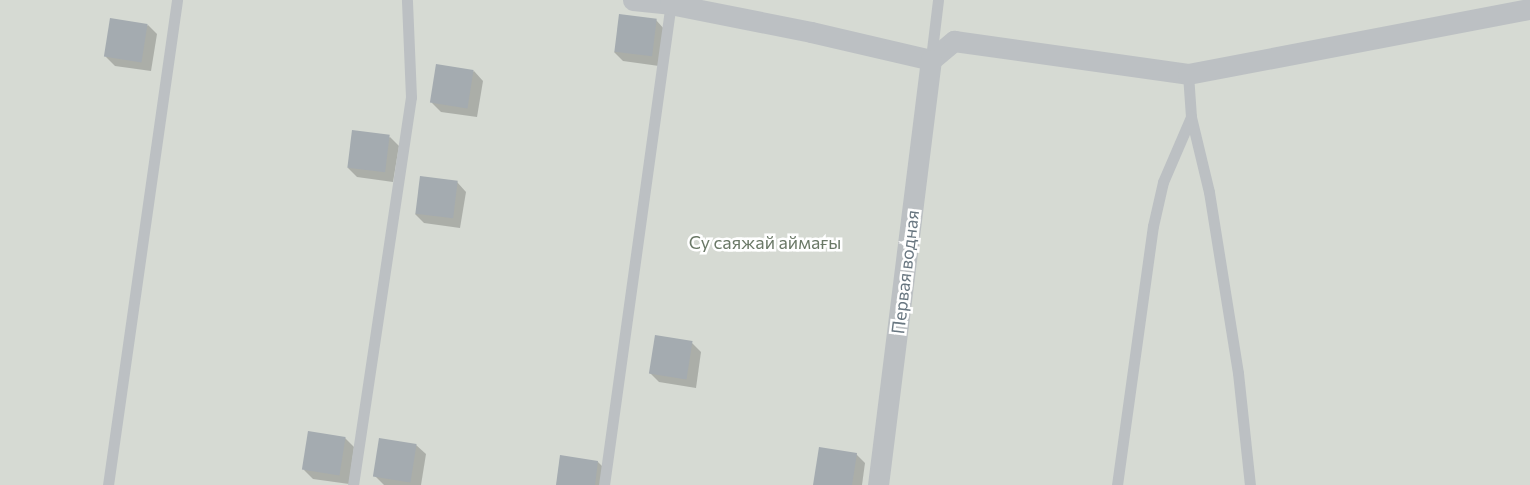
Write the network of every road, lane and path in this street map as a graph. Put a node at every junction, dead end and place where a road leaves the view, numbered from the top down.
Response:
1 (177, 0) edge
2 (407, 0) edge
3 (633, 0) edge
4 (938, 0) edge
5 (671, 2) edge
6 (1530, 9) edge
7 (931, 60) junction
8 (1188, 74) junction
9 (1191, 117) junction
10 (108, 485) edge
11 (353, 485) edge
12 (604, 485) edge
13 (878, 485) edge
14 (1117, 485) edge
15 (1250, 485) edge

1 - 10 lane
2 - 11 lane
3 - 5 street
4 - 7 lane
5 - 7 street
5 - 12 lane
6 - 8 street
7 - 8 street
7 - 13 street, Первая водная
8 - 9 lane
9 - 14 lane
9 - 15 lane

